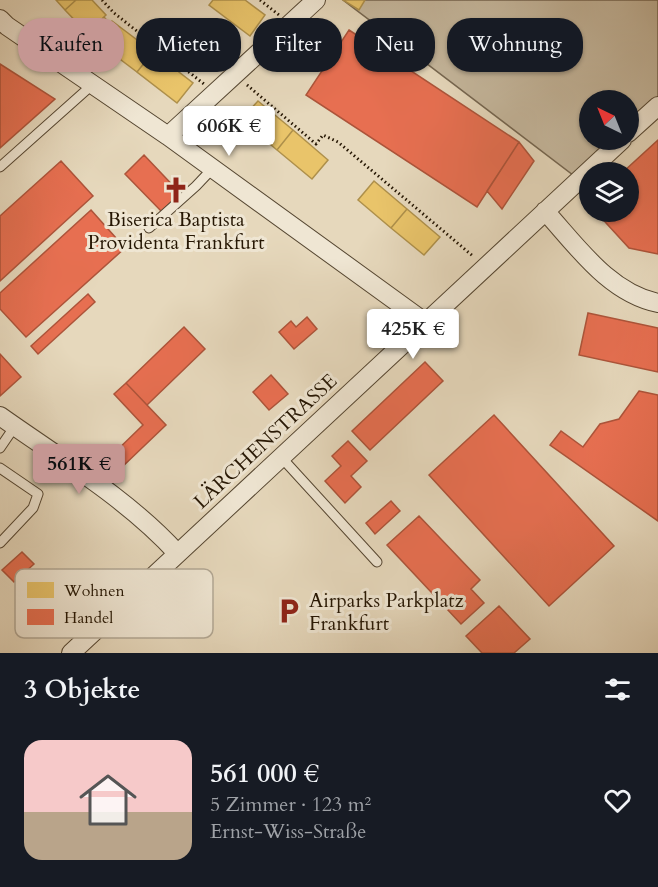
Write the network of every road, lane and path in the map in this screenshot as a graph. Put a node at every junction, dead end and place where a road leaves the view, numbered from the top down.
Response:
1 (102, 0) edge
2 (260, 0) edge
3 (316, 0) edge
4 (283, 18) edge
5 (296, 18) edge
6 (2, 23) edge
7 (253, 57) edge
8 (234, 74) junction
9 (92, 85) junction
10 (215, 93) junction
11 (658, 106) edge
12 (639, 123) edge
13 (168, 136) junction
14 (611, 150) edge
15 (0, 167) edge
16 (213, 168) junction
17 (545, 211) junction
18 (149, 228) dead end
19 (486, 267) junction
20 (658, 303) edge
21 (426, 323) junction
22 (7, 421) edge
23 (0, 448) edge
24 (281, 457) junction
25 (0, 468) edge
26 (0, 543) edge
27 (177, 553) junction
28 (377, 562) dead end
29 (160, 569) edge
30 (87, 638) edge
31 (71, 653) edge

1 - 10 path
2 - 4 path
3 - 5 street
6 - 9 street
7 - 8 street
8 - 10 street
8 - 19 path
9 - 13 street
9 - 15 lane
10 - 13 street
11 - 12 street
13 - 16 street
14 - 17 street, LÄRCHENSTRASSE
16 - 18 lane
16 - 21 street
17 - 19 street, LÄRCHENSTRASSE
17 - 20 street
19 - 21 street, LÄRCHENSTRASSE
21 - 24 street, LÄRCHENSTRASSE
22 - 23 lane
22 - 27 street
24 - 27 street, LÄRCHENSTRASSE
24 - 28 lane
25 - 26 lane
27 - 29 street, LÄRCHENSTRASSE
30 - 31 street, LÄRCHENSTRASSE

